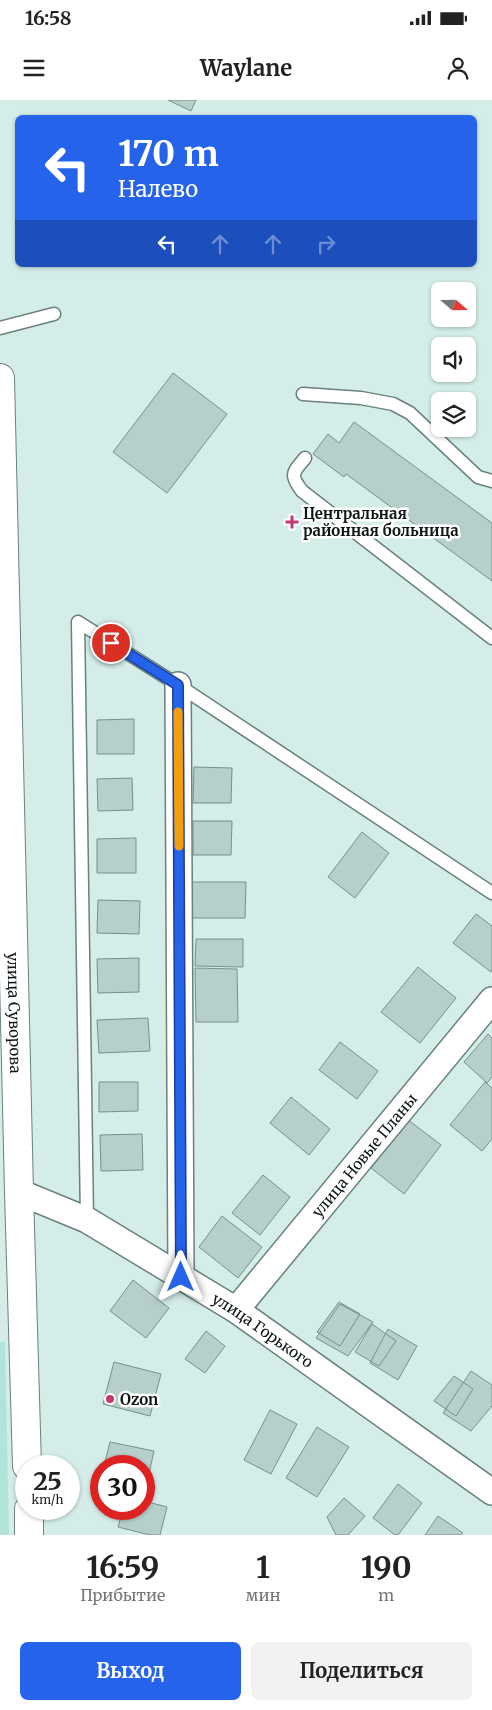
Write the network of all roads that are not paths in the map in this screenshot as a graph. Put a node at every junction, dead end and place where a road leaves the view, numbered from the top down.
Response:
1 (54, 314) dead end
2 (0, 328) edge
3 (0, 378) edge
4 (303, 394) dead end
5 (305, 458) dead end
6 (492, 482) edge
7 (492, 638) edge
8 (178, 685) junction
9 (492, 893) edge
10 (492, 1000) edge
11 (19, 1192) junction
12 (87, 1220) junction
13 (181, 1277) junction
14 (236, 1310) junction
15 (27, 1455) edge
16 (492, 1492) edge
17 (29, 1520) edge
18 (29, 1535) edge

1 - 2 lane
3 - 11 main road, улица Суворова
4 - 6 lane
5 - 7 lane
8 - 9 lane
8 - 12 lane
8 - 13 street
10 - 14 street, улица Новые Планы
11 - 12 street, улица Горького
11 - 15 main road, улица Суворова
12 - 13 street, улица Горького
13 - 14 street, улица Горького
14 - 16 street, улица Горького
17 - 18 main road

